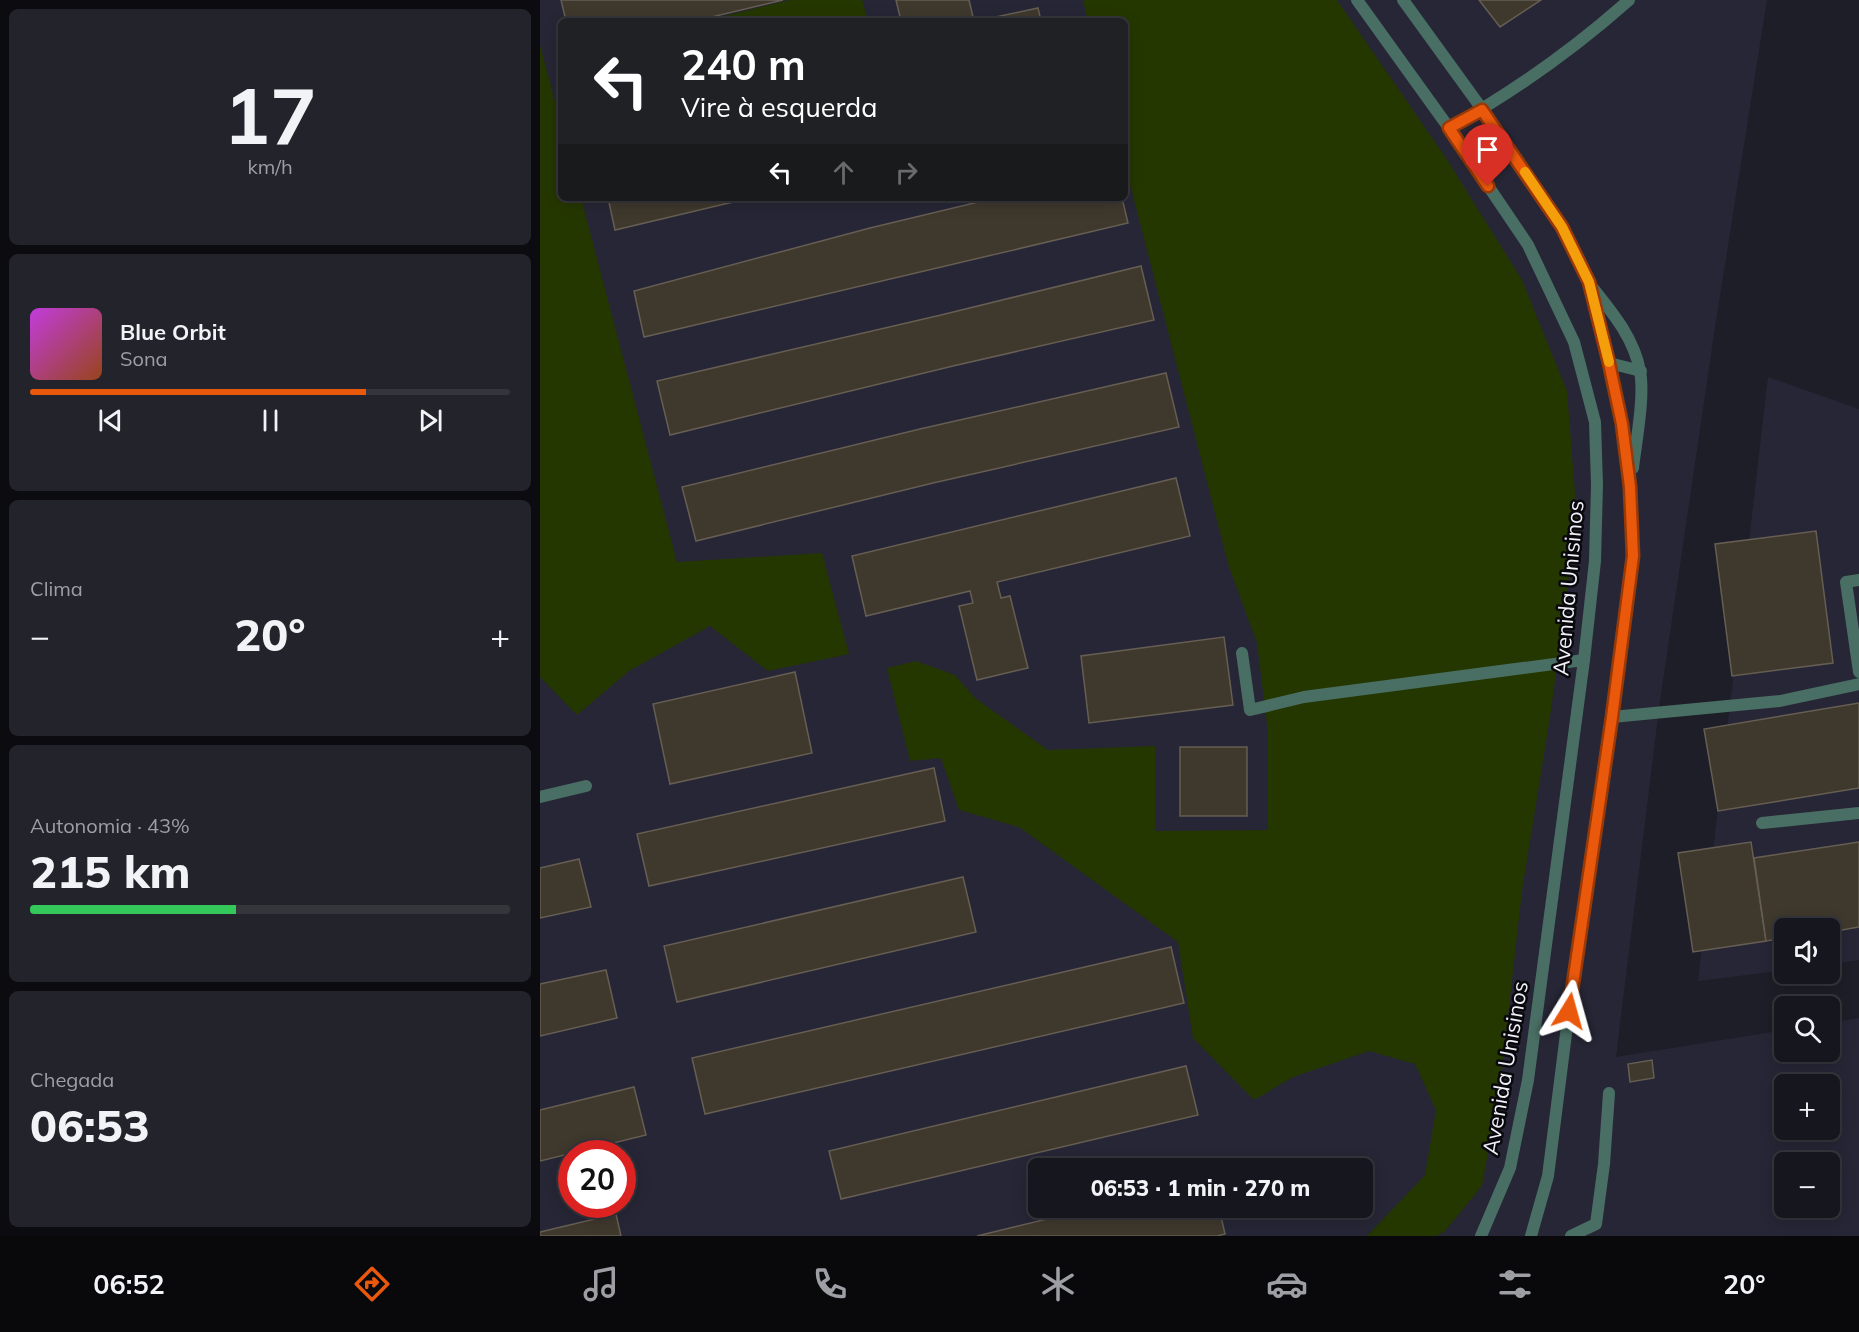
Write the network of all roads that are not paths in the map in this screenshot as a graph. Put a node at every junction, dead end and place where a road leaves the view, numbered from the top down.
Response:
1 (1357, 0) edge
2 (1403, 0) edge
3 (1629, 0) edge
4 (1482, 110) junction
5 (1449, 128) junction
6 (1589, 282) junction
7 (1609, 363) junction
8 (1641, 371) junction
9 (1630, 487) junction
10 (1859, 580) edge
11 (1242, 653) dead end
12 (1584, 660) junction
13 (1859, 672) edge
14 (1859, 684) edge
15 (1612, 717) junction
16 (586, 786) dead end
17 (540, 797) edge
18 (1859, 813) edge
19 (1762, 823) dead end
20 (1609, 1093) dead end
21 (1481, 1236) edge
22 (1531, 1236) edge
23 (1571, 1236) edge

1 - 5 lane, Avenida Unisinos
2 - 4 lane
3 - 4 lane
4 - 5 lane
4 - 6 lane
5 - 12 lane, Avenida Unisinos
6 - 7 lane
6 - 8 lane
7 - 8 lane
7 - 9 lane
8 - 9 lane
9 - 15 lane
10 - 13 lane
11 - 12 lane
12 - 21 lane, Avenida Unisinos
14 - 15 lane
15 - 22 lane
16 - 17 lane
18 - 19 lane
20 - 23 lane

